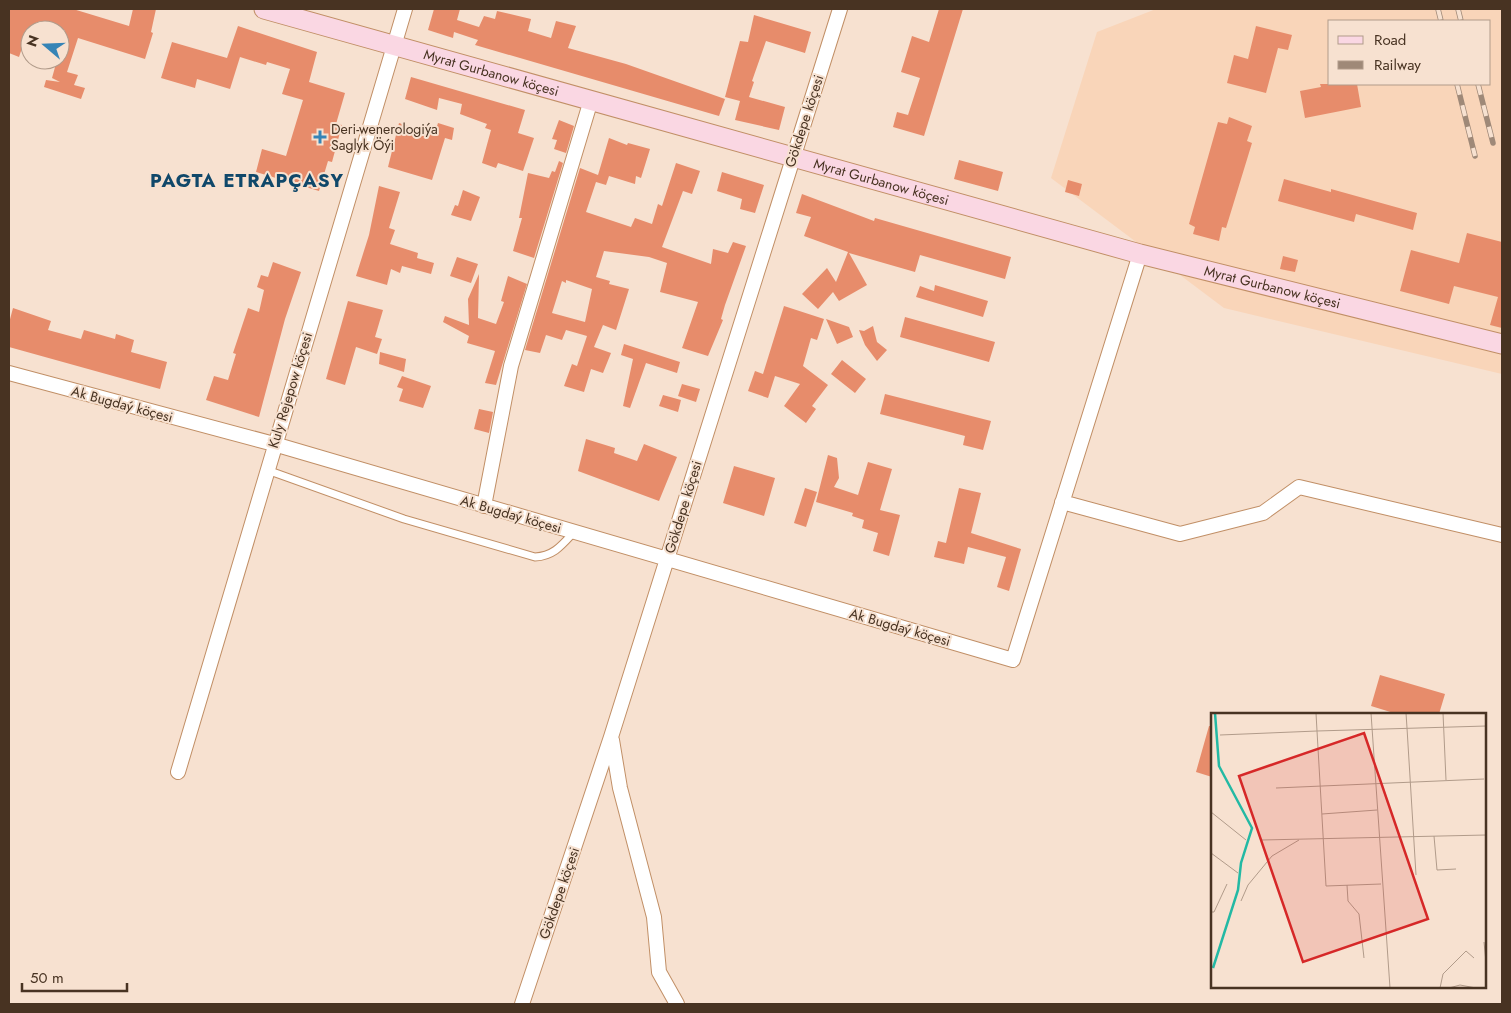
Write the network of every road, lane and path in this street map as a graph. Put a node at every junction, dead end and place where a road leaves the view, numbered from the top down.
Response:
1 (264, 9) edge
2 (405, 9) edge
3 (840, 9) edge
4 (394, 45) junction
5 (591, 100) junction
6 (793, 156) junction
7 (1140, 254) junction
8 (1502, 344) edge
9 (9, 373) edge
10 (274, 444) junction
11 (266, 470) junction
12 (1062, 502) junction
13 (484, 506) junction
14 (574, 532) junction
15 (1502, 535) edge
16 (667, 559) junction
17 (612, 737) junction
18 (178, 772) dead end
19 (522, 1004) edge
20 (677, 1004) edge

1 - 4 street, Myrat Gurbanow köçesi
2 - 4 street, Kuly Rejepow köçesi
3 - 6 street, Gökdepe köçesi
4 - 5 street, Myrat Gurbanow köçesi
4 - 10 street, Kuly Rejepow köçesi
5 - 6 street, Myrat Gurbanow köçesi
5 - 13 street
6 - 7 street, Myrat Gurbanow köçesi
6 - 16 street, Gökdepe köçesi
7 - 8 street, Myrat Gurbanow köçesi
7 - 12 street
9 - 10 street, Ak Bugdaý köçesi
10 - 11 street, Kuly Rejepow köçesi
10 - 13 street, Ak Bugdaý köçesi
11 - 14 lane
11 - 18 street, Kuly Rejepow köçesi
12 - 15 street
12 - 16 street, Ak Bugdaý köçesi
13 - 14 street, Ak Bugdaý köçesi
14 - 16 street, Ak Bugdaý köçesi
16 - 17 street, Gökdepe köçesi
17 - 19 street, Gökdepe köçesi
17 - 20 street

